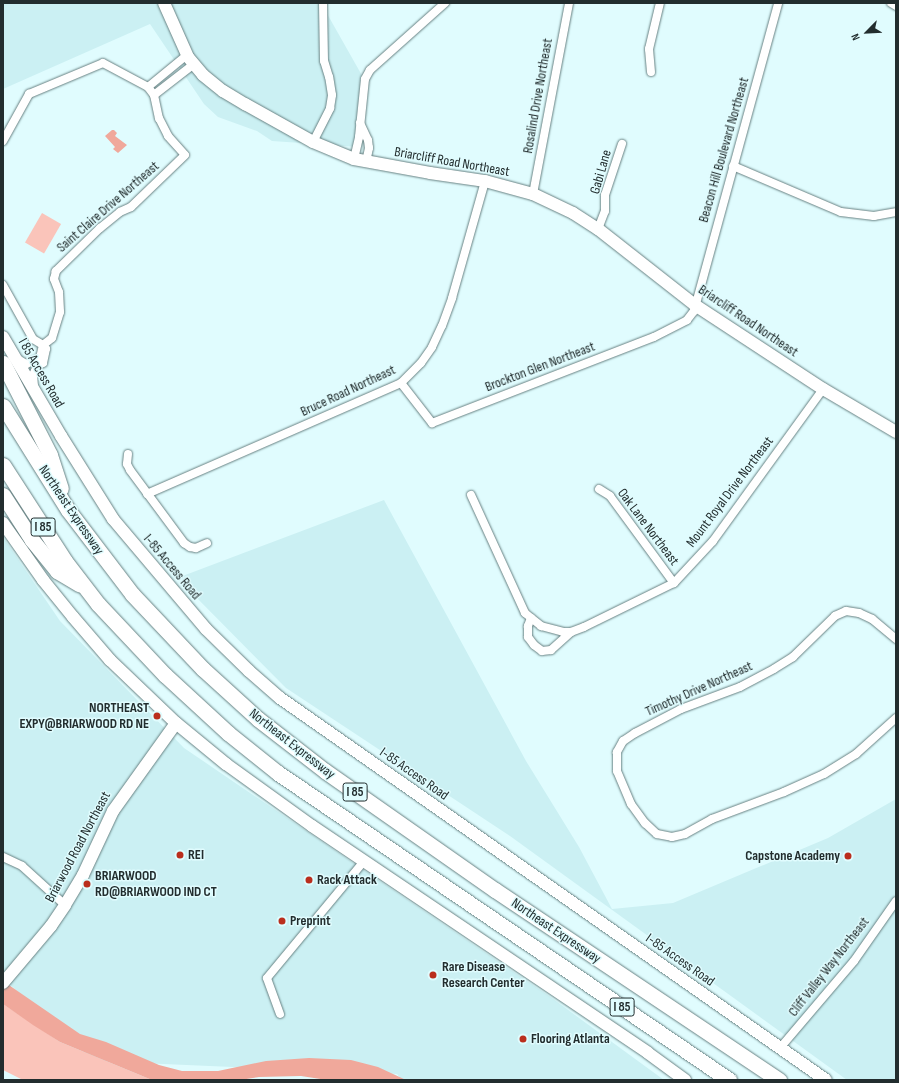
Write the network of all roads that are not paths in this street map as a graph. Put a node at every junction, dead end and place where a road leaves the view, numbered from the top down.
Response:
1 (164, 3) edge
2 (323, 3) edge
3 (445, 3) edge
4 (569, 3) edge
5 (660, 3) edge
6 (778, 3) edge
7 (891, 3) edge
8 (896, 6) edge
9 (190, 59) junction
10 (651, 72) dead end
11 (161, 75) junction
12 (168, 84) junction
13 (148, 86) junction
14 (154, 95) junction
15 (360, 123) junction
16 (3, 141) edge
17 (313, 142) junction
18 (622, 144) dead end
19 (354, 159) junction
20 (366, 162) junction
21 (733, 166) junction
22 (485, 181) junction
23 (534, 194) junction
24 (896, 212) edge
25 (598, 229) junction
26 (3, 285) edge
27 (695, 304) junction
28 (3, 337) edge
29 (43, 345) junction
30 (9, 360) edge
31 (36, 363) junction
32 (401, 383) junction
33 (823, 389) junction
34 (35, 392) junction
35 (3, 406) edge
36 (53, 423) joint
37 (896, 432) edge
38 (128, 454) dead end
39 (3, 465) edge
40 (599, 489) dead end
41 (147, 494) junction
42 (3, 495) edge
43 (471, 495) dead end
44 (68, 510) junction
45 (3, 523) edge
46 (207, 543) dead end
47 (674, 583) junction
48 (85, 588) junction
49 (531, 618) junction
50 (571, 632) junction
51 (896, 639) edge
52 (896, 718) edge
53 (176, 723) junction
54 (3, 858) edge
55 (364, 861) junction
56 (896, 901) edge
57 (65, 905) junction
58 (3, 983) edge
59 (280, 1014) dead end
60 (780, 1048) junction
61 (685, 1080) edge
62 (729, 1080) edge
63 (779, 1080) edge
64 (826, 1080) edge

1 - 9 main road, Briarcliff Road Northeast
2 - 17 street
3 - 15 street
4 - 23 street, Rosalind Drive Northeast
5 - 10 street
6 - 21 street, Beacon Hill Boulevard Northeast
7 - 8 street
9 - 11 street
9 - 12 street
9 - 17 main road, Briarcliff Road Northeast
11 - 12 street
11 - 13 street
12 - 14 street
13 - 14 street, Saint Claire Drive Northeast
13 - 16 street, Saint Claire Drive Northeast
14 - 29 street, Saint Claire Drive Northeast
15 - 19 street
15 - 20 street
17 - 19 main road, Briarcliff Road Northeast
18 - 25 street, Gabi Lane
19 - 20 main road, Briarcliff Road Northeast
20 - 22 main road, Briarcliff Road Northeast
21 - 24 street
21 - 27 street, Beacon Hill Boulevard Northeast
22 - 23 main road, Briarcliff Road Northeast
22 - 32 street, Bruce Road Northeast
23 - 25 main road, Briarcliff Road Northeast
25 - 27 main road, Briarcliff Road Northeast
26 - 29 street
27 - 32 street, Brockton Glen Northeast
27 - 33 main road, Briarcliff Road Northeast
28 - 30 main road, I 85 Access Road
29 - 31 street
30 - 31 street
30 - 34 main road, I 85 Access Road
30 - 44 highway
31 - 34 street
32 - 41 street, Bruce Road Northeast
33 - 37 main road, Briarcliff Road Northeast
33 - 47 street, Mount Royal Drive Northeast
34 - 36 main road, I 85 Access Road
35 - 44 highway, Northeast Expressway / I 85
36 - 60 main road, I-85 Access Road
38 - 41 street
39 - 48 highway, Northeast Expressway / I 85
40 - 47 street, Oak Lane Northeast
41 - 46 street
42 - 48 highway
43 - 49 street
44 - 63 highway, Northeast Expressway / I 85
45 - 53 main road
47 - 50 street, Mount Royal Drive Northeast
48 - 62 highway, Northeast Expressway / I 85
49 - 50 street
49 - 50 street
51 - 52 street, Timothy Drive Northeast
53 - 55 main road
53 - 57 main road, Briarwood Road Northeast
54 - 57 street
55 - 59 street
55 - 61 main road
56 - 60 street, Cliff Valley Way Northeast
57 - 58 main road, Briarwood Road Northeast
60 - 64 main road, I-85 Access Road

